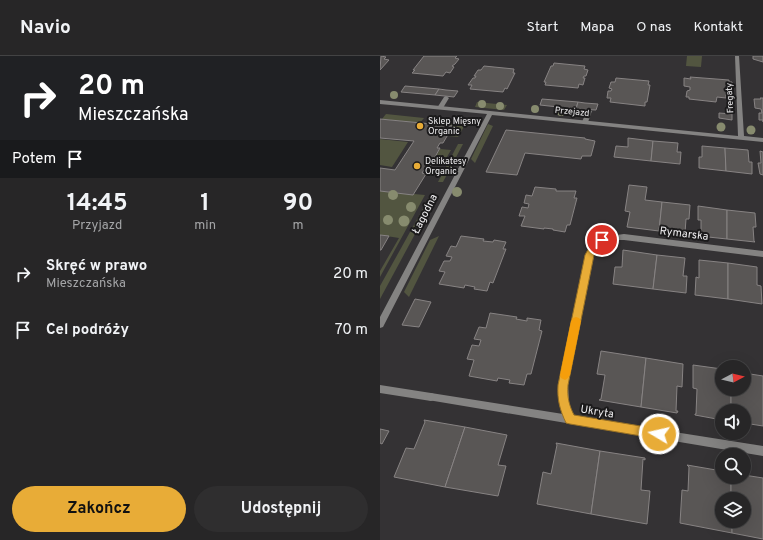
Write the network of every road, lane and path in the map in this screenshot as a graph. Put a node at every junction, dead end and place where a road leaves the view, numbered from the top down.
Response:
1 (737, 56) edge
2 (446, 98) dead end
3 (380, 102) edge
4 (440, 108) junction
5 (588, 111) dead end
6 (490, 113) junction
7 (585, 122) junction
8 (741, 138) junction
9 (763, 140) edge
10 (763, 254) edge
11 (381, 322) edge
12 (380, 389) edge
13 (570, 419) junction
14 (763, 451) edge

1 - 8 street, Fregaty
2 - 4 street
3 - 4 street, Przejazd
4 - 6 street, Przejazd
5 - 7 street
6 - 7 street, Przejazd
6 - 11 street, Łagodna
7 - 8 street, Przejazd
8 - 9 street, Przejazd
10 - 13 street, Rymarska
12 - 13 street, Ukryta
13 - 14 street, Ukryta

